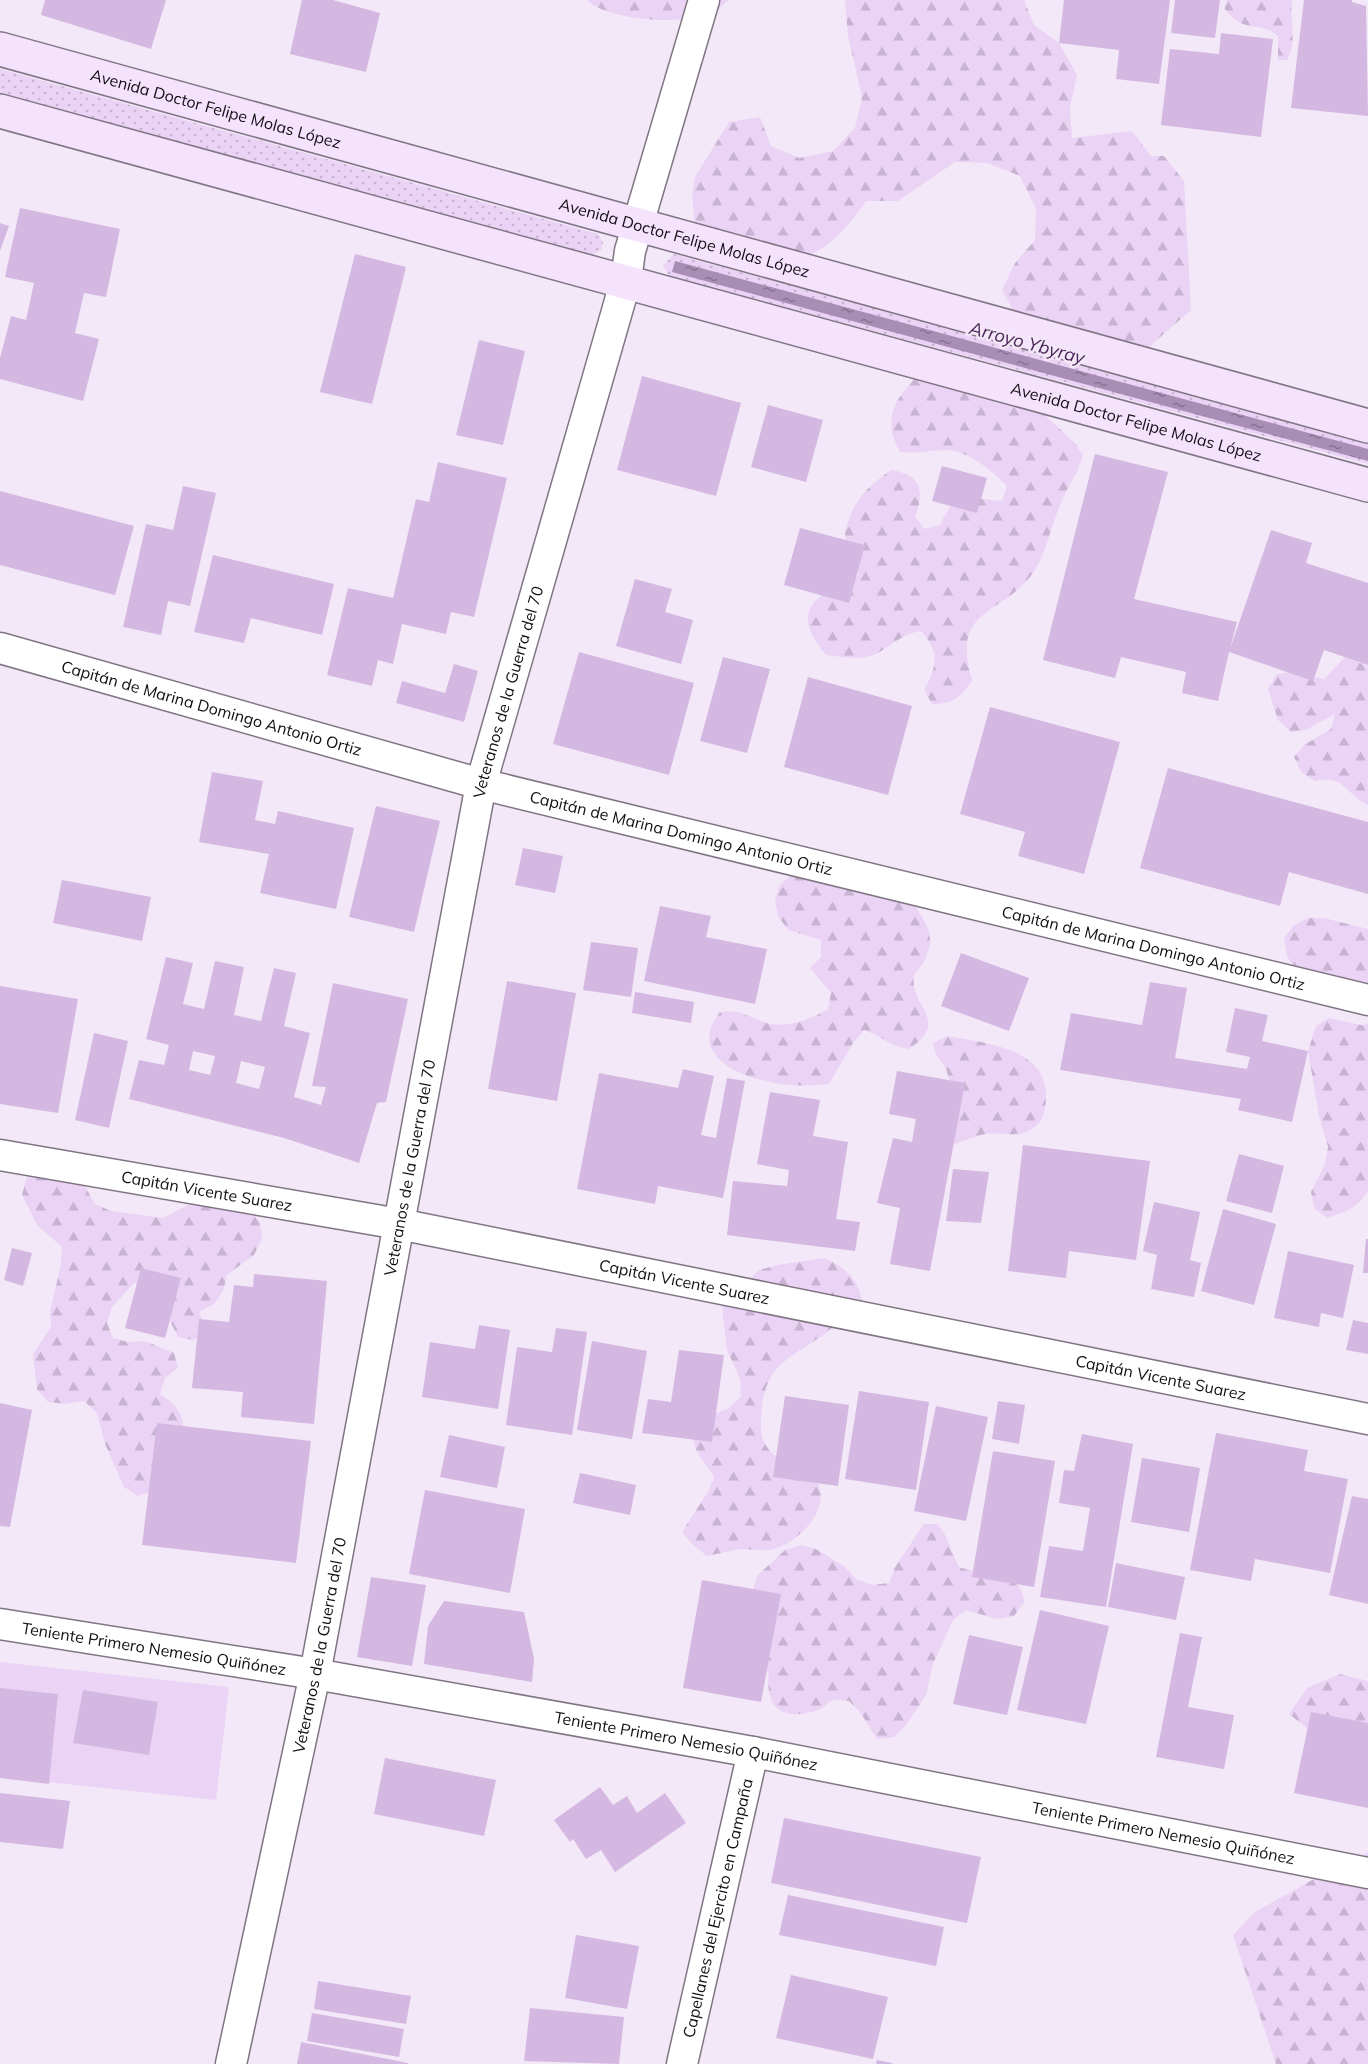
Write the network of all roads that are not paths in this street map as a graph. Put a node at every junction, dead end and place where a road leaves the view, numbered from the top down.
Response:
1 (704, 0) edge
2 (0, 49) edge
3 (0, 111) edge
4 (638, 224) junction
5 (626, 280) junction
6 (1368, 426) edge
7 (1368, 485) edge
8 (0, 648) edge
9 (481, 784) junction
10 (1368, 1000) edge
11 (0, 1155) edge
12 (399, 1224) junction
13 (1368, 1419) edge
14 (0, 1624) edge
15 (315, 1674) junction
16 (753, 1752) junction
17 (1368, 1873) edge
18 (231, 2064) edge
19 (682, 2064) edge

1 - 4 street, Veteranos de la Guerra del 70
2 - 4 main road, Avenida Doctor Felipe Molas López
3 - 5 main road, Avenida Doctor Felipe Molas López
4 - 5 street, Veteranos de la Guerra del 70
4 - 6 main road, Avenida Doctor Felipe Molas López
5 - 7 main road, Avenida Doctor Felipe Molas López
5 - 9 street, Veteranos de la Guerra del 70
8 - 9 street, Capitán de Marina Domingo Antonio Ortiz
9 - 10 street, Capitán de Marina Domingo Antonio Ortiz
9 - 12 street, Veteranos de la Guerra del 70
11 - 12 street, Capitán Vicente Suarez
12 - 13 street, Capitán Vicente Suarez
12 - 15 street, Veteranos de la Guerra del 70
14 - 15 street, Teniente Primero Nemesio Quiñónez
15 - 16 street, Teniente Primero Nemesio Quiñónez
15 - 18 street, Veteranos de la Guerra del 70
16 - 17 street, Teniente Primero Nemesio Quiñónez
16 - 19 street, Capellanes del Ejercito en Campaña

